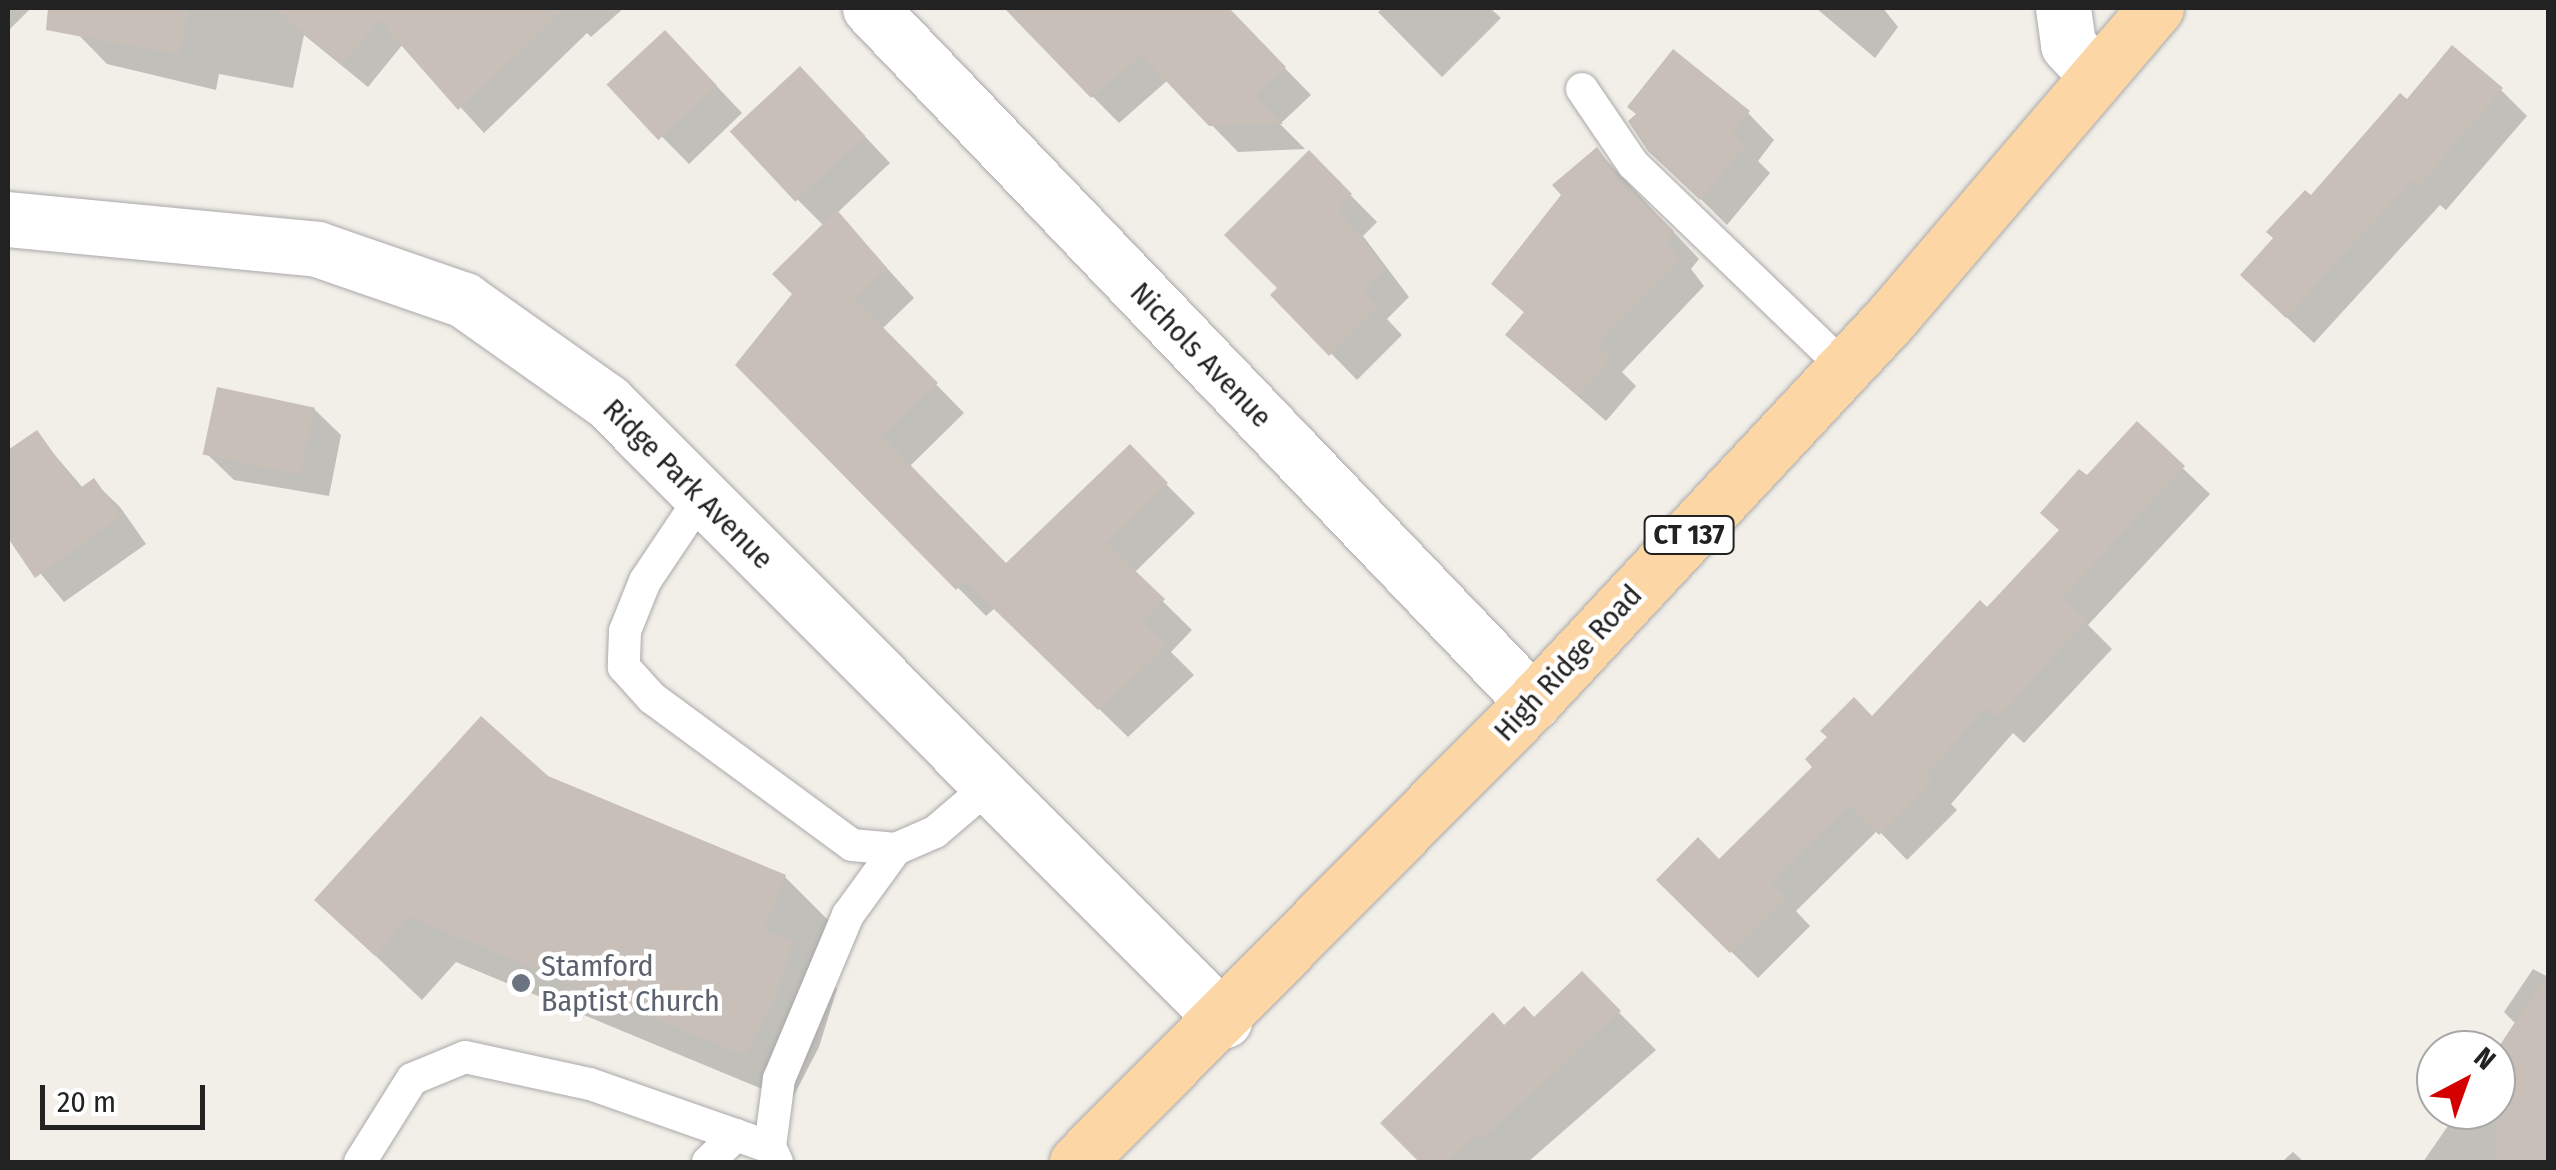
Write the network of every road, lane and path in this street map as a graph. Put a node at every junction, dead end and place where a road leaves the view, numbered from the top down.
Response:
1 (870, 8) edge
2 (2063, 8) edge
3 (2156, 8) edge
4 (2097, 76) junction
5 (1582, 89) dead end
6 (8, 219) edge
7 (1845, 368) junction
8 (702, 496) junction
9 (1532, 702) junction
10 (990, 785) junction
11 (896, 849) junction
12 (1224, 1020) junction
13 (736, 1135) junction
14 (774, 1154) edge
15 (360, 1162) edge
16 (708, 1162) edge
17 (1077, 1162) edge

1 - 9 street, Nichols Avenue
2 - 4 street
3 - 4 main road, High Ridge Road / CT 137
4 - 7 main road, High Ridge Road / CT 137
5 - 7 lane
6 - 8 street, Ridge Park Avenue
7 - 9 main road, High Ridge Road / CT 137
8 - 10 street, Ridge Park Avenue
8 - 11 lane
9 - 12 main road, High Ridge Road / CT 137
10 - 11 lane
10 - 12 street, Ridge Park Avenue
11 - 14 lane
12 - 17 main road, High Ridge Road / CT 137
13 - 14 lane
13 - 15 lane
13 - 16 lane

